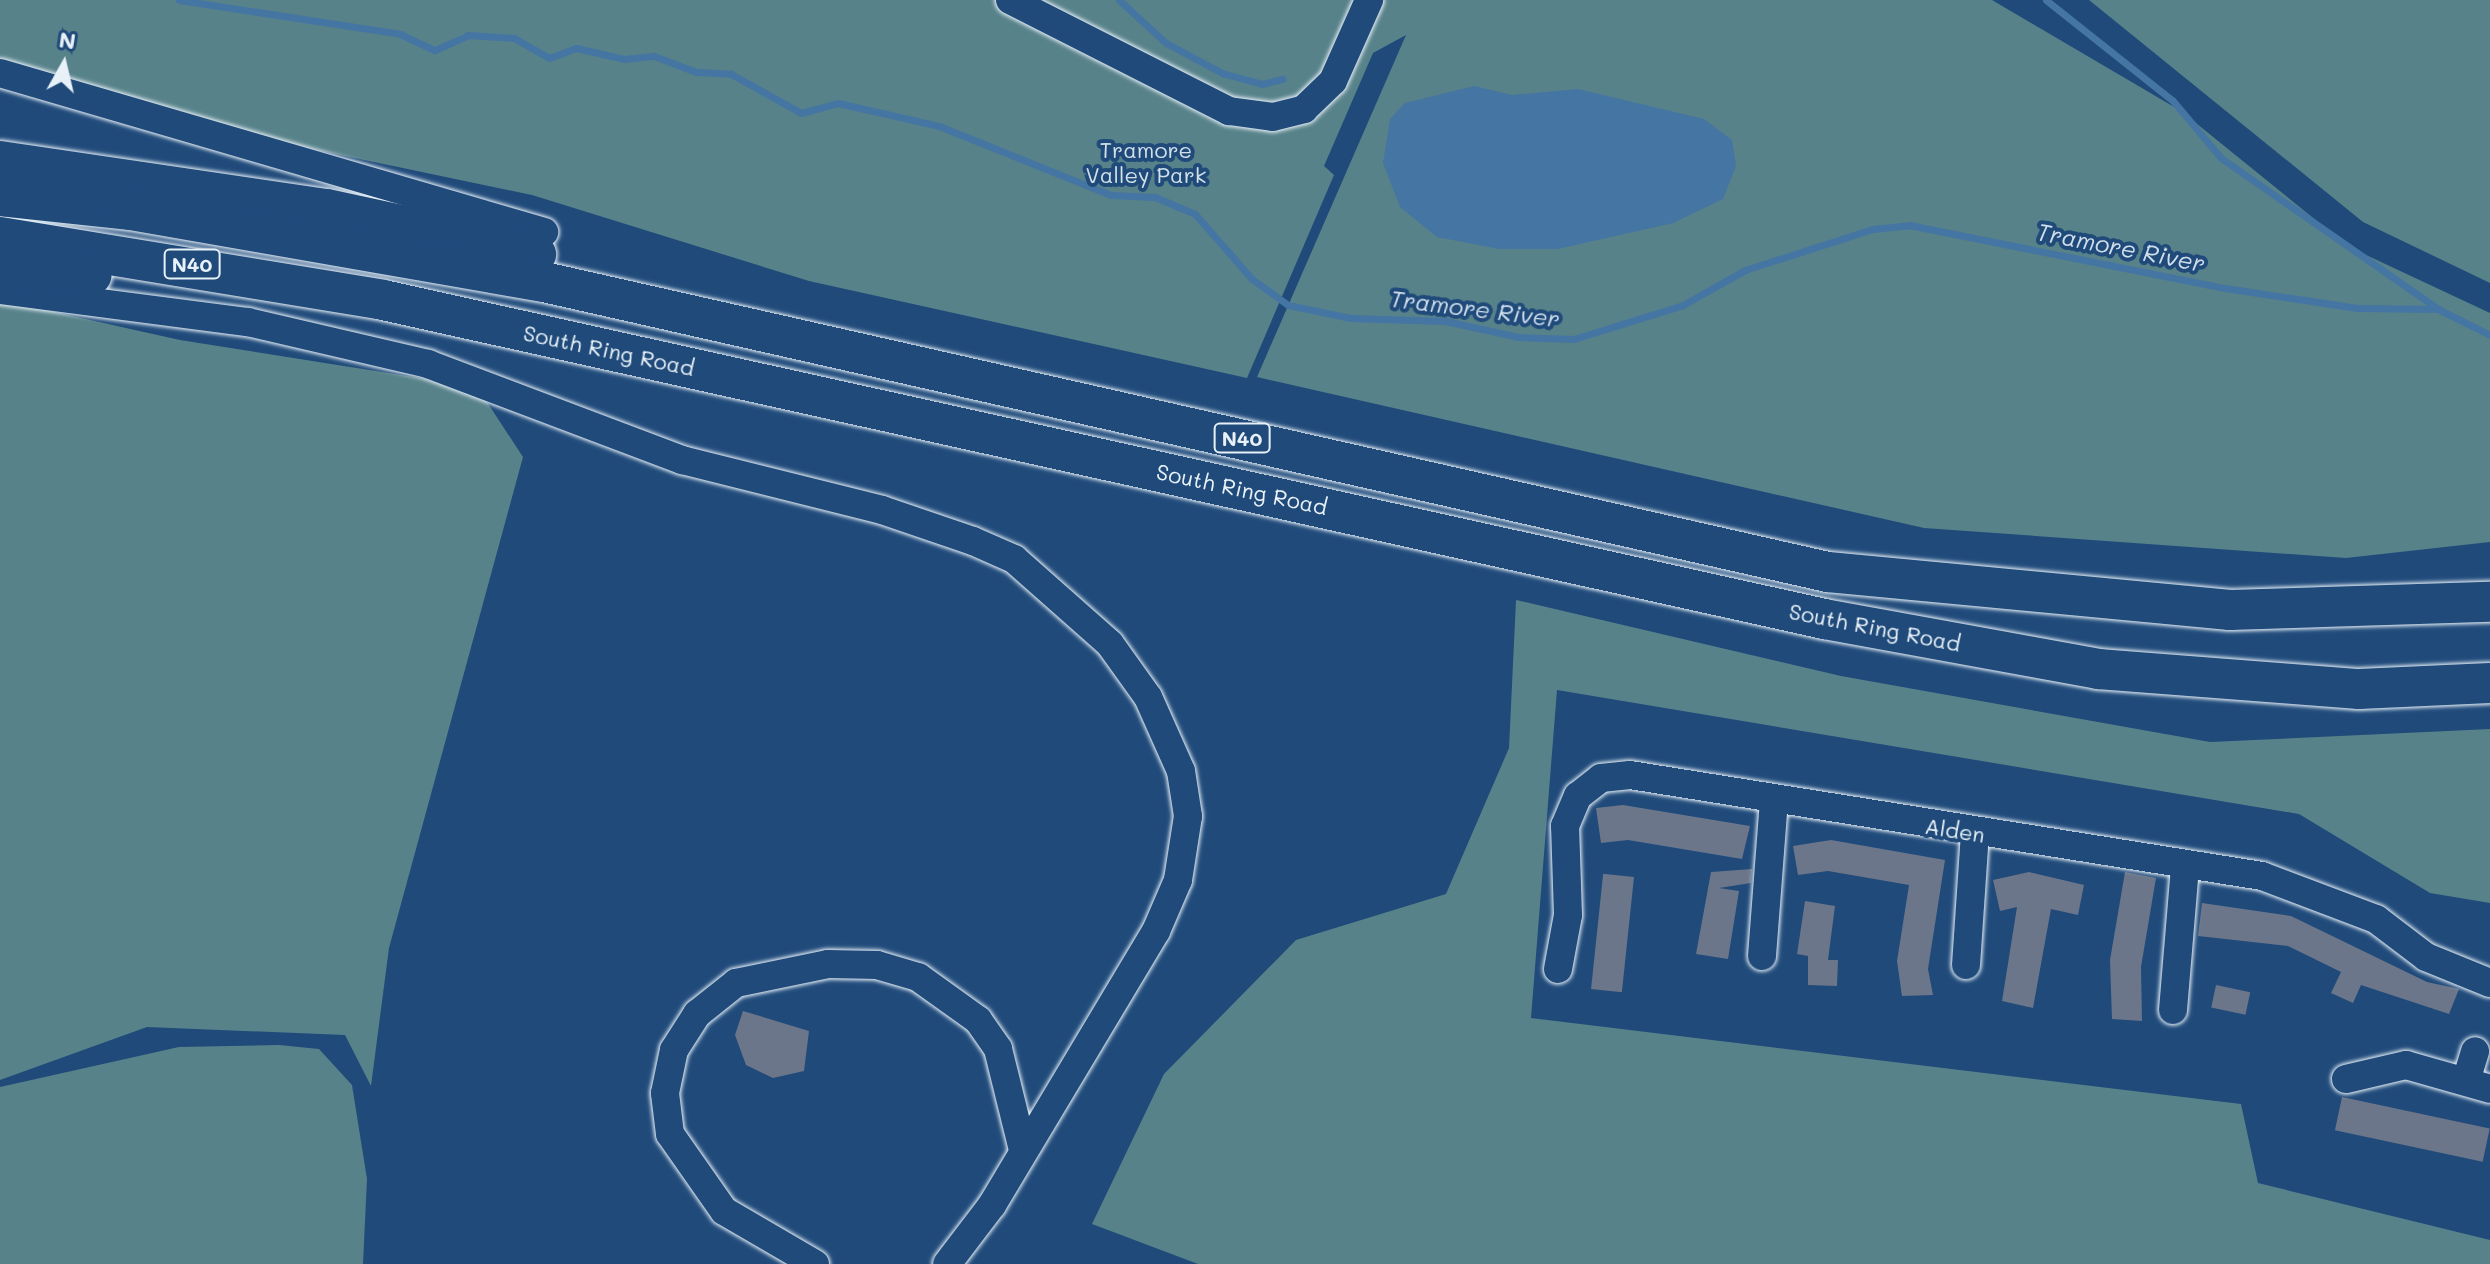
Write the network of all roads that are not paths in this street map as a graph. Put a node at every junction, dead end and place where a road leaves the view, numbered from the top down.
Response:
1 (1010, 0) edge
2 (1369, 0) edge
3 (0, 73) edge
4 (0, 161) edge
5 (0, 175) edge
6 (0, 196) edge
7 (131, 210) junction
8 (544, 232) dead end
9 (0, 237) edge
10 (0, 266) edge
11 (0, 290) edge
12 (383, 300) junction
13 (975, 376) junction
14 (2490, 602) edge
15 (2490, 683) edge
16 (1774, 801) junction
17 (1975, 833) junction
18 (2185, 868) junction
19 (1762, 956) dead end
20 (1966, 965) dead end
21 (1558, 969) dead end
22 (2490, 983) edge
23 (2173, 1010) dead end
24 (2475, 1051) dead end
25 (2346, 1079) dead end
26 (2478, 1085) edge
27 (1022, 1146) junction
28 (815, 1264) edge
29 (947, 1264) edge

1 - 2 street
3 - 8 street
4 - 13 highway
5 - 7 highway
6 - 7 highway, South Ring Road / N40
7 - 13 highway, South Ring Road / N40
9 - 12 highway, South Ring Road / N40
10 - 12 highway
11 - 27 street
12 - 15 highway, South Ring Road / N40
13 - 14 highway, South Ring Road / N40
16 - 17 street, Alden
16 - 19 street
16 - 21 street, Alden
17 - 18 street, Alden
17 - 20 street
18 - 22 street, Alden
18 - 23 street
24 - 26 street
25 - 26 street
27 - 28 street
27 - 29 street

